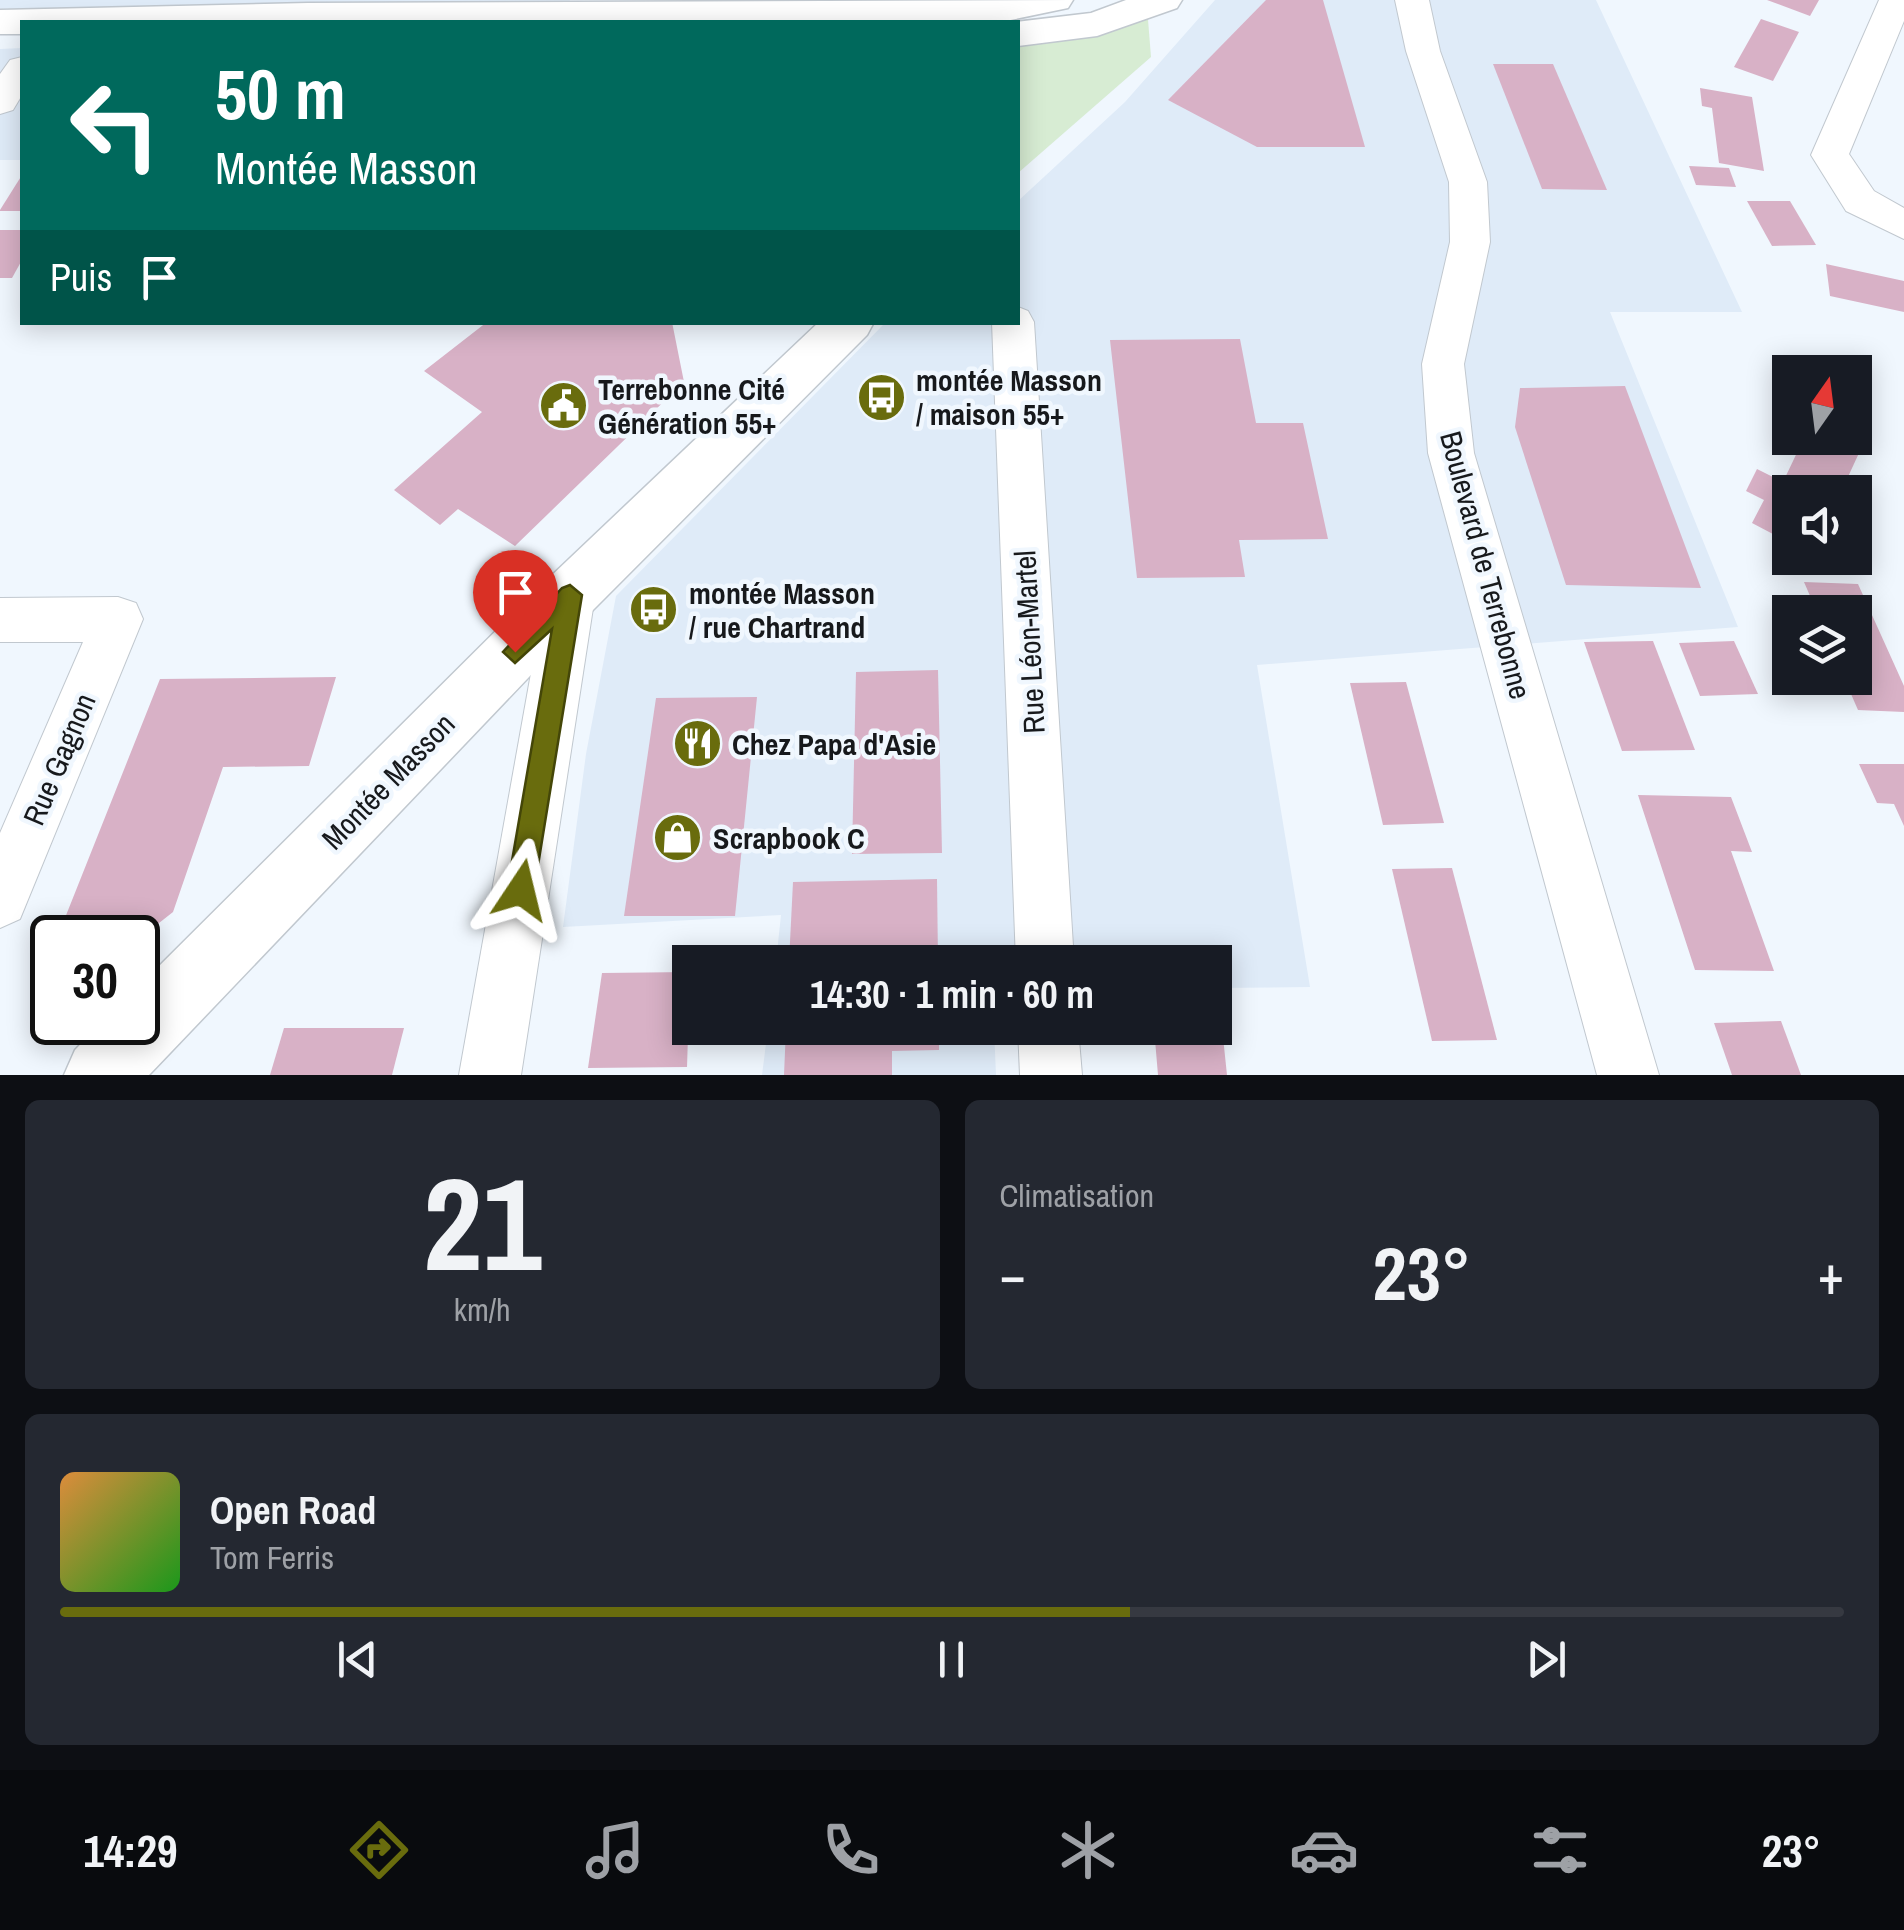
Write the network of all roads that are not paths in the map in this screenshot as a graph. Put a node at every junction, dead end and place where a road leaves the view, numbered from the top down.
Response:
1 (1054, 0) edge
2 (1163, 0) edge
3 (1396, 0) edge
4 (1412, 0) edge
5 (892, 12) edge
6 (566, 13) edge
7 (306, 19) edge
8 (1894, 19) edge
9 (55, 20) edge
10 (1020, 34) edge
11 (1423, 51) junction
12 (20, 71) edge
13 (0, 102) edge
14 (1904, 225) edge
15 (847, 325) edge
16 (1014, 325) edge
17 (570, 595) junction
18 (0, 620) edge
19 (0, 900) edge
20 (1044, 945) edge
21 (1049, 1045) edge
22 (100, 1075) edge
23 (490, 1075) edge
24 (1050, 1075) edge
25 (1628, 1075) edge

1 - 5 main road
2 - 10 main road
3 - 11 street, Boulevard de Terrebonne
4 - 11 street, Boulevard de Terrebonne
5 - 6 main road
6 - 7 main road
7 - 9 main road
8 - 14 street
11 - 25 street, Boulevard de Terrebonne
12 - 13 street
15 - 17 main road, Montée Masson
16 - 20 street, Rue Léon-Martel
17 - 22 main road, Montée Masson
17 - 23 street
18 - 19 street, Rue Gagnon
21 - 24 street

